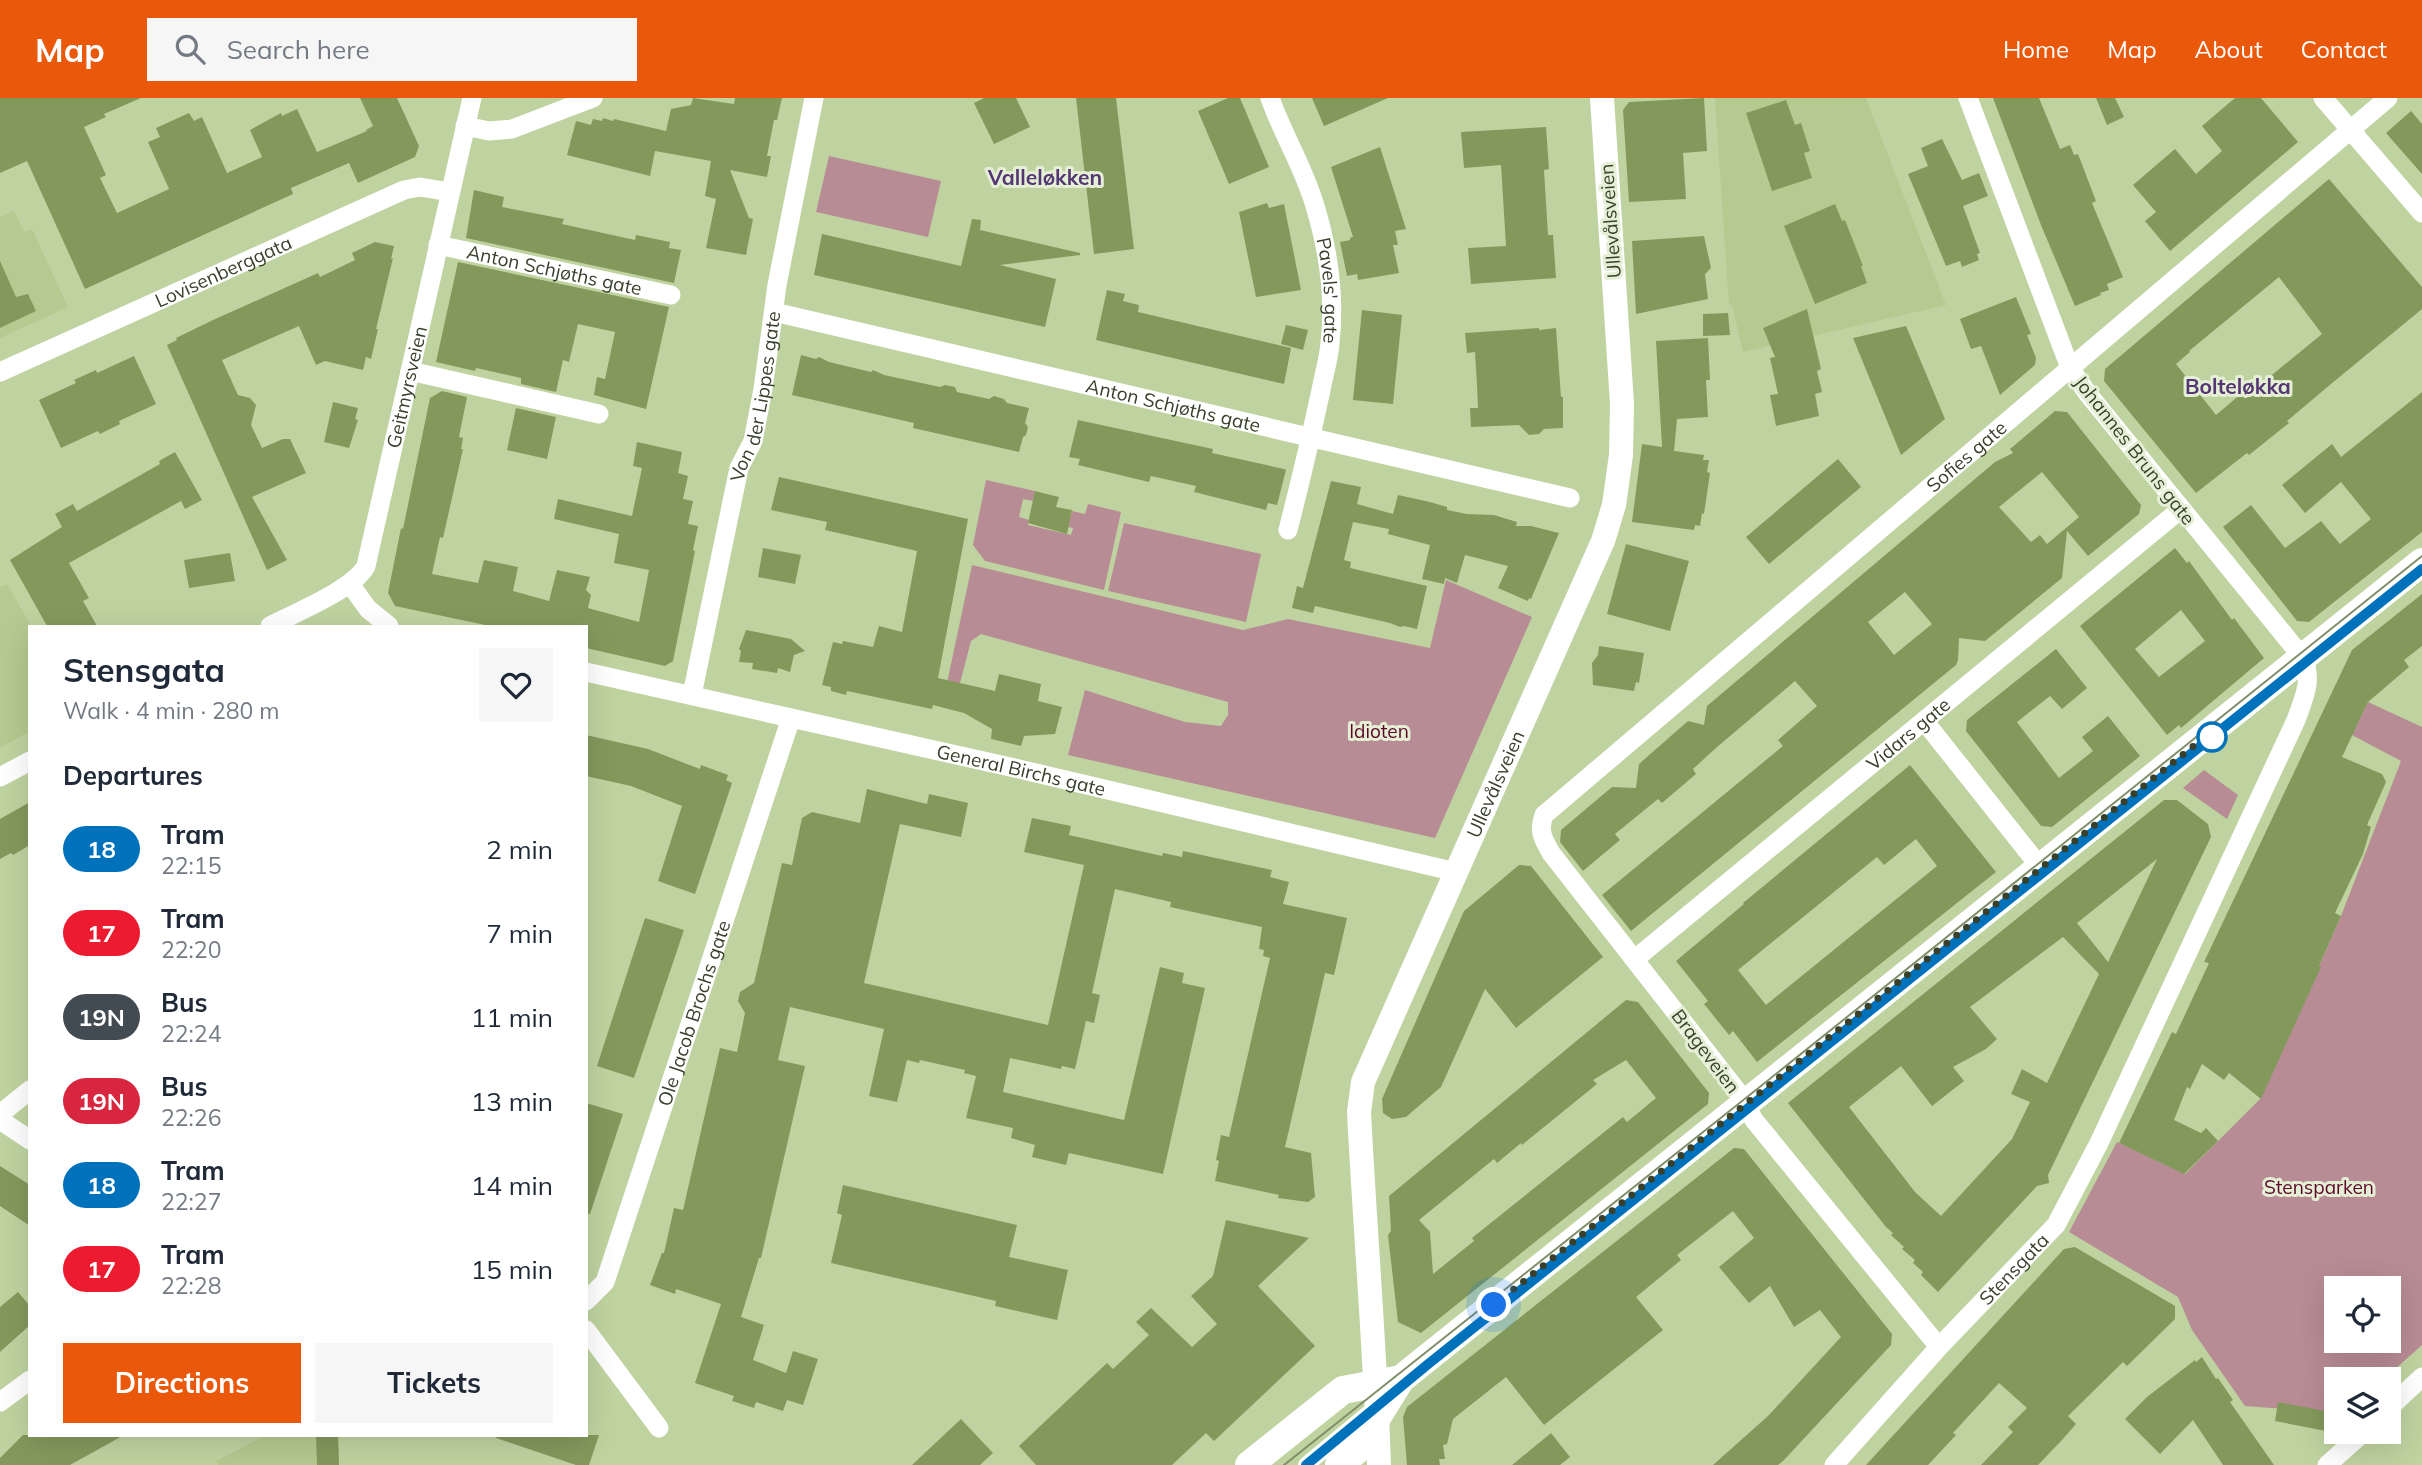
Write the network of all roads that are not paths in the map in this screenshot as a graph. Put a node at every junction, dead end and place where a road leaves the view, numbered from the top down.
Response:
1 (472, 98) edge
2 (593, 98) edge
3 (814, 98) edge
4 (1270, 98) edge
5 (1602, 98) edge
6 (1968, 98) edge
7 (2323, 98) edge
8 (2388, 98) edge
9 (465, 126) junction
10 (2350, 130) junction
11 (450, 192) junction
12 (2422, 213) edge
13 (438, 245) junction
14 (671, 295) dead end
15 (774, 312) junction
16 (2070, 368) junction
17 (410, 371) junction
18 (0, 372) edge
19 (599, 414) dead end
20 (1311, 438) junction
21 (1570, 498) dead end
22 (2181, 509) junction
23 (1288, 530) dead end
24 (2422, 562) edge
25 (350, 584) junction
26 (272, 625) edge
27 (388, 625) edge
28 (2303, 658) junction
29 (588, 672) edge
30 (692, 695) junction
31 (791, 718) junction
32 (1925, 722) junction
33 (28, 762) edge
34 (0, 777) edge
35 (1544, 815) joint
36 (2041, 868) junction
37 (1456, 872) junction
38 (1636, 959) junction
39 (28, 1092) edge
40 (1746, 1105) junction
41 (0, 1114) edge
42 (0, 1120) edge
43 (28, 1139) edge
44 (588, 1299) edge
45 (588, 1333) edge
46 (1939, 1347) junction
47 (2422, 1377) edge
48 (28, 1381) edge
49 (1388, 1382) junction
50 (2401, 1397) edge
51 (0, 1402) edge
52 (1377, 1419) junction
53 (659, 1428) dead end
54 (2351, 1444) edge
55 (1249, 1465) edge
56 (1339, 1465) edge
57 (1379, 1465) edge
58 (1834, 1465) edge
59 (2327, 1465) edge

1 - 9 street, Geitmyrsveien
2 - 9 street
3 - 15 street, Von der Lippes gate
4 - 20 street, Pavels' gate
5 - 37 street, Ullevålsveien
6 - 16 street, Johannes Bruns gate
7 - 10 street
8 - 10 street, Sofies gate
9 - 11 street, Geitmyrsveien
10 - 12 street
10 - 16 street, Sofies gate
11 - 13 street, Geitmyrsveien
11 - 18 street, Lovisenberggata
13 - 14 street, Anton Schjøths gate
13 - 17 street, Geitmyrsveien
15 - 20 street, Anton Schjøths gate
15 - 30 street, Von der Lippes gate
16 - 22 street, Johannes Bruns gate
16 - 35 street, Sofies gate
17 - 19 street
17 - 25 street, Geitmyrsveien
20 - 21 street, Anton Schjøths gate
20 - 23 street, Pavels' gate
22 - 28 street, Johannes Bruns gate
22 - 32 street, Vidars gate
24 - 28 main road
25 - 26 street, Geitmyrsveien
25 - 27 street
28 - 36 main road
28 - 46 street, Stensgata
29 - 30 street, General Birchs gate
30 - 31 street, General Birchs gate
31 - 37 street, General Birchs gate
31 - 44 street, Ole Jacob Brochs gate
32 - 36 street
32 - 38 street, Vidars gate
33 - 34 street
35 - 38 street, Brageveien
36 - 40 main road
37 - 49 street, Ullevålsveien
38 - 40 street, Brageveien
39 - 41 street
40 - 46 street, Brageveien
40 - 49 main road
42 - 43 street
45 - 53 street
46 - 58 street, Stensgata
47 - 50 street
48 - 51 street
49 - 52 main road
49 - 55 main road
52 - 56 main road
52 - 57 street
54 - 59 street

